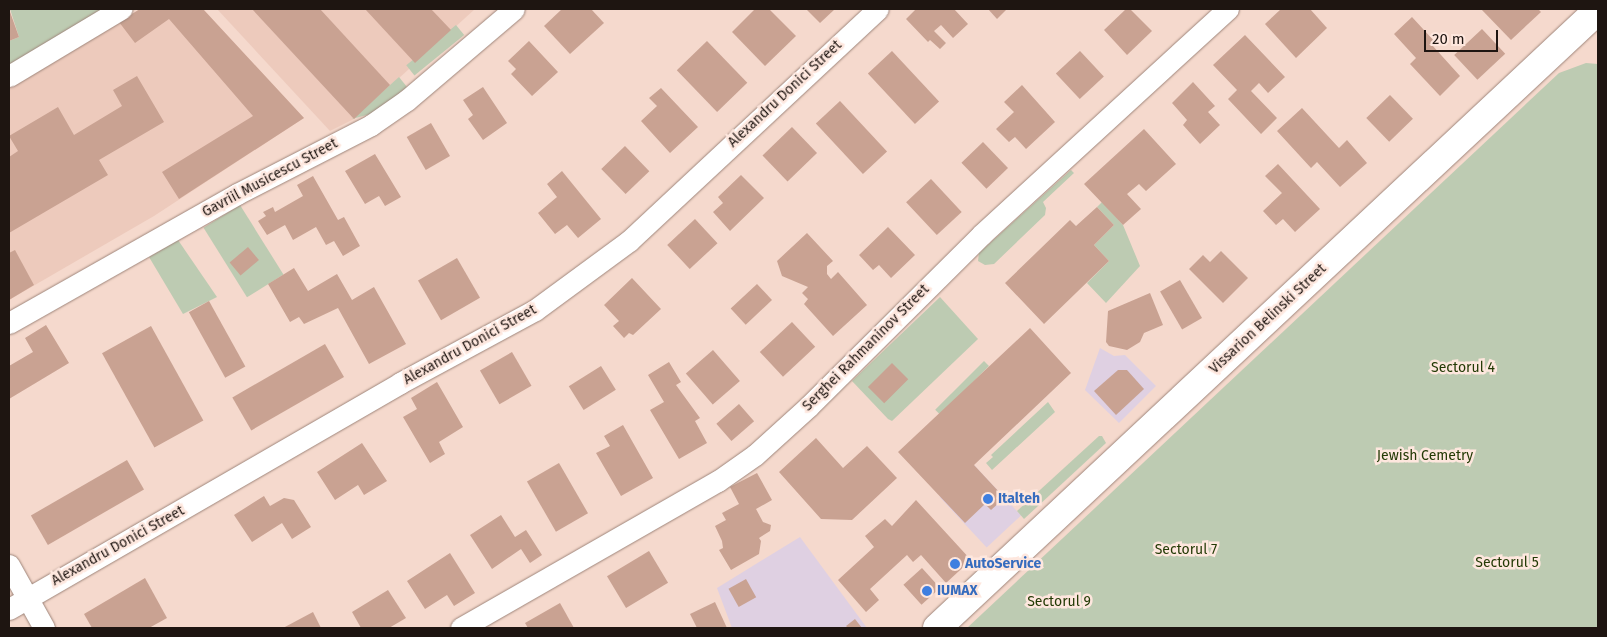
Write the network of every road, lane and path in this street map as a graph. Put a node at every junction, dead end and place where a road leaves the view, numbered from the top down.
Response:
1 (120, 9) edge
2 (514, 9) edge
3 (878, 9) edge
4 (1228, 9) edge
5 (1598, 10) edge
6 (9, 76) edge
7 (9, 323) edge
8 (9, 565) edge
9 (18, 603) edge
10 (44, 628) edge
11 (461, 628) edge
12 (937, 628) edge

1 - 6 street
2 - 7 street, Gavriil Musicescu Street
3 - 9 street, Alexandru Donici Street
4 - 11 street, Serghei Rahmaninov Street
5 - 12 main road, Vissarion Belinski Street
8 - 9 street
9 - 10 street

